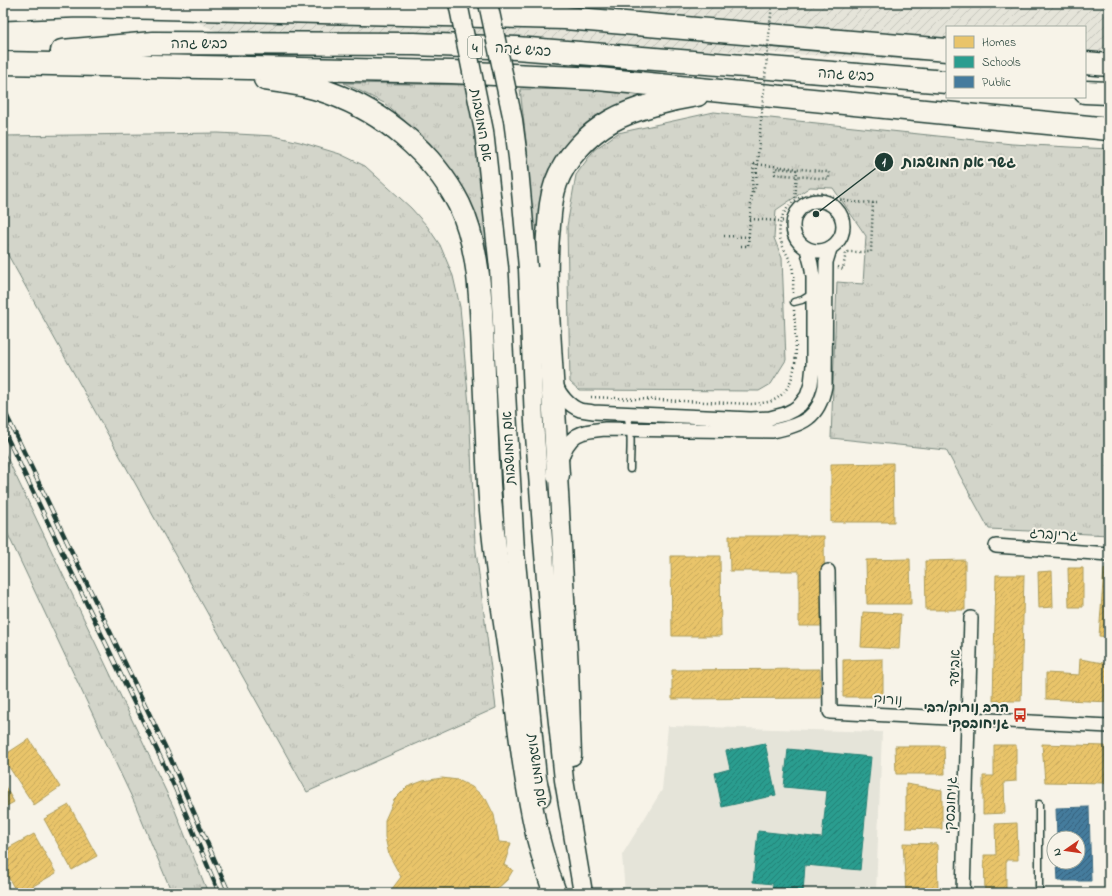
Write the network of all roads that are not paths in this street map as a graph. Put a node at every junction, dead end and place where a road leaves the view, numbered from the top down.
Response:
1 (458, 3) edge
2 (466, 3) edge
3 (488, 3) edge
4 (3, 9) edge
5 (565, 18) junction
6 (946, 50) edge
7 (3, 56) edge
8 (3, 63) edge
9 (1086, 63) edge
10 (151, 65) junction
11 (1109, 65) edge
12 (946, 82) edge
13 (722, 92) junction
14 (1086, 92) edge
15 (1109, 94) edge
16 (1109, 129) edge
17 (807, 249) junction
18 (830, 249) junction
19 (813, 294) junction
20 (794, 302) road end
21 (551, 367) junction
22 (626, 413) junction
23 (630, 430) junction
24 (630, 468) dead end
25 (558, 475) junction
26 (996, 546) dead end
27 (1109, 554) edge
28 (828, 571) dead end
29 (971, 618) dead end
30 (969, 719) junction
31 (1109, 726) edge
32 (1039, 804) dead end
33 (571, 819) junction
34 (556, 893) edge
35 (583, 893) edge
36 (963, 893) edge
37 (1039, 893) edge

1 - 34 main road, אם המושבות, bridge
2 - 5 highway
3 - 33 main road, אם המושבות, bridge
4 - 5 highway, 4
5 - 6 highway, 4
7 - 12 highway, כביש גהה / 4
8 - 10 highway
9 - 11 highway
10 - 13 highway
10 - 34 highway
13 - 16 highway
13 - 21 highway
14 - 15 highway
17 - 18 street
17 - 18 street
17 - 19 street
18 - 23 street
19 - 20 lane
19 - 22 street
21 - 22 street
21 - 25 highway
22 - 23 lane
23 - 24 lane
23 - 25 street
25 - 33 main road
26 - 27 street, גרינברג
28 - 30 street, נורוק
29 - 30 street, אביעד
30 - 31 street, נורוק
30 - 36 street, גניחובסקי
32 - 37 lane
33 - 35 main road, אם המושבות

